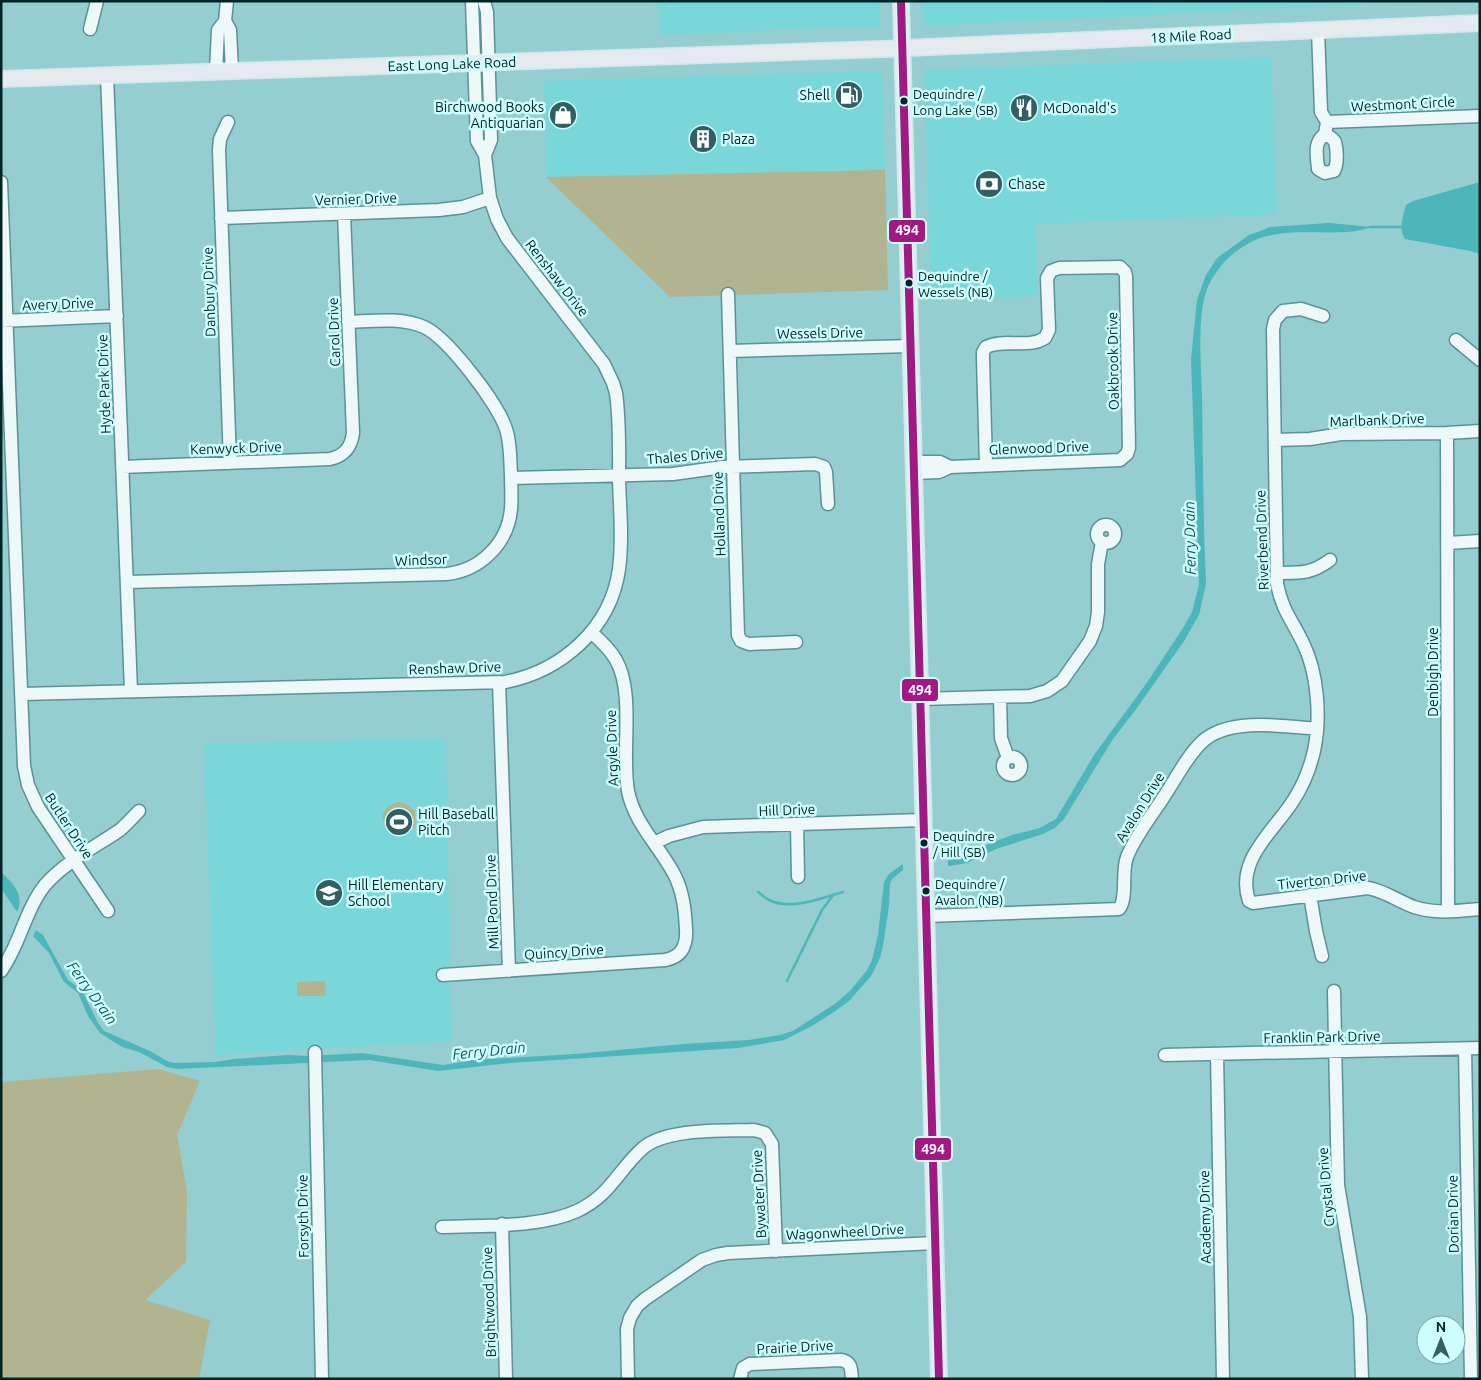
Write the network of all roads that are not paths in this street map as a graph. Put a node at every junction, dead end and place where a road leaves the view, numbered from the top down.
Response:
1 (97, 1) edge
2 (227, 1) edge
3 (472, 1) edge
4 (484, 1) edge
5 (901, 1) edge
6 (226, 21) junction
7 (1480, 23) edge
8 (90, 29) dead end
9 (1318, 30) junction
10 (902, 48) junction
11 (481, 63) junction
12 (216, 71) junction
13 (232, 71) junction
14 (108, 75) junction
15 (1, 79) edge
16 (1480, 116) edge
17 (228, 122) dead end
18 (1, 182) edge
19 (490, 198) junction
20 (344, 214) junction
21 (221, 218) junction
22 (728, 294) dead end
23 (117, 316) junction
24 (1323, 316) dead end
25 (4, 321) edge
26 (348, 322) junction
27 (1456, 340) dead end
28 (911, 346) junction
29 (730, 351) junction
30 (1480, 360) edge
31 (1480, 430) edge
32 (1447, 434) junction
33 (1274, 440) junction
34 (349, 448) joint
35 (1127, 454) joint
36 (230, 463) junction
37 (986, 465) junction
38 (122, 467) junction
39 (733, 467) junction
40 (914, 468) junction
41 (619, 475) junction
42 (511, 478) junction
43 (828, 504) dead end
44 (1480, 541) edge
45 (1102, 542) dead end
46 (1448, 542) junction
47 (1330, 560) dead end
48 (1277, 573) junction
49 (127, 582) junction
50 (591, 632) junction
51 (796, 642) dead end
52 (499, 682) junction
53 (131, 692) junction
54 (21, 694) junction
55 (1000, 697) junction
56 (920, 699) junction
57 (1317, 730) junction
58 (1008, 758) dead end
59 (139, 811) dead end
60 (923, 820) junction
61 (797, 824) junction
62 (654, 843) junction
63 (74, 861) junction
64 (798, 877) dead end
65 (1310, 895) junction
66 (1253, 903) joint
67 (1480, 909) edge
68 (108, 911) dead end
69 (1448, 911) junction
70 (926, 916) junction
71 (683, 949) joint
72 (1322, 956) dead end
73 (1, 971) edge
74 (510, 971) junction
75 (443, 975) dead end
76 (1334, 991) dead end
77 (1480, 1048) edge
78 (1465, 1049) junction
79 (1335, 1052) junction
80 (1217, 1054) junction
81 (1165, 1055) dead end
82 (315, 1057) dead end
83 (502, 1224) junction
84 (442, 1227) dead end
85 (935, 1243) junction
86 (776, 1251) junction
87 (741, 1373) edge
88 (322, 1379) edge
89 (506, 1379) edge
90 (628, 1379) edge
91 (852, 1379) edge
92 (939, 1379) edge
93 (1223, 1379) edge
94 (1362, 1379) edge
95 (1471, 1379) edge

1 - 8 street
2 - 6 street
3 - 11 street, Renshaw Drive
4 - 11 street, Renshaw Drive
5 - 10 main road
6 - 12 street
6 - 13 street
7 - 9 main road, 18 Mile Road
9 - 10 main road, 18 Mile Road
9 - 16 street, Westmont Circle
10 - 11 main road, East Long Lake Road
10 - 28 main road
11 - 13 main road, East Long Lake Road
11 - 19 street, Renshaw Drive
12 - 13 main road, East Long Lake Road
12 - 14 main road, East Long Lake Road
14 - 15 main road, East Long Lake Road
14 - 23 street, Hyde Park Drive
17 - 21 street, Danbury Drive
18 - 25 street, Butler Drive
19 - 20 street, Vernier Drive
19 - 41 street, Renshaw Drive
20 - 21 street, Vernier Drive
20 - 26 street, Carol Drive
21 - 36 street, Danbury Drive
22 - 29 street, Holland Drive
23 - 25 street, Avery Drive
23 - 38 street, Hyde Park Drive
24 - 33 street, Riverbend Drive
25 - 54 street, Butler Drive
26 - 34 street, Carol Drive
26 - 42 street, Windsor
27 - 30 street
28 - 29 street, Wessels Drive
28 - 40 main road
29 - 39 street, Holland Drive
31 - 32 street, Marlbank Drive
32 - 33 street, Marlbank Drive
32 - 46 street, Denbigh Drive
33 - 48 street, Riverbend Drive
34 - 36 street, Kenwyck Drive
35 - 37 street, Glenwood Drive
35 - 37 street, Oakbrook Drive
36 - 38 street, Kenwyck Drive
37 - 40 street, Glenwood Drive
38 - 49 street, Hyde Park Drive
39 - 41 street, Thales Drive
39 - 43 street, Thales Drive
39 - 51 street, Holland Drive
40 - 56 main road
41 - 42 street, Thales Drive
41 - 50 street, Renshaw Drive
42 - 49 street, Windsor
44 - 46 street
45 - 55 street
46 - 69 street, Denbigh Drive
47 - 48 street
48 - 57 street, Riverbend Drive
49 - 53 street, Hyde Park Drive
50 - 52 street, Renshaw Drive
50 - 62 street, Argyle Drive
52 - 53 street, Renshaw Drive
52 - 74 street, Mill Pond Drive
53 - 54 street, Renshaw Drive
54 - 63 street, Butler Drive
55 - 56 street
55 - 58 street
56 - 60 main road
57 - 66 street, Riverbend Drive
57 - 70 street, Avalon Drive
59 - 63 street
60 - 61 street, Hill Drive
60 - 70 main road
61 - 62 street, Hill Drive
61 - 64 street
62 - 71 street, Argyle Drive
63 - 68 street, Butler Drive
63 - 73 street
65 - 66 street, Tiverton Drive
65 - 69 street, Tiverton Drive
65 - 72 street
67 - 69 street, Tiverton Drive
70 - 85 main road
71 - 74 street, Quincy Drive
74 - 75 street, Quincy Drive
76 - 79 street, Crystal Drive
77 - 78 street, Franklin Park Drive
78 - 79 street, Franklin Park Drive
78 - 95 street, Dorian Drive
79 - 80 street, Franklin Park Drive
79 - 94 street, Crystal Drive
80 - 81 street, Franklin Park Drive
80 - 93 street, Academy Drive
82 - 88 street, Forsyth Drive
83 - 84 street, Bywater Drive
83 - 86 street, Bywater Drive
83 - 89 street, Brightwood Drive
85 - 86 street, Wagonwheel Drive
85 - 92 main road
86 - 90 street, Wagonwheel Drive
87 - 91 street, Prairie Drive

